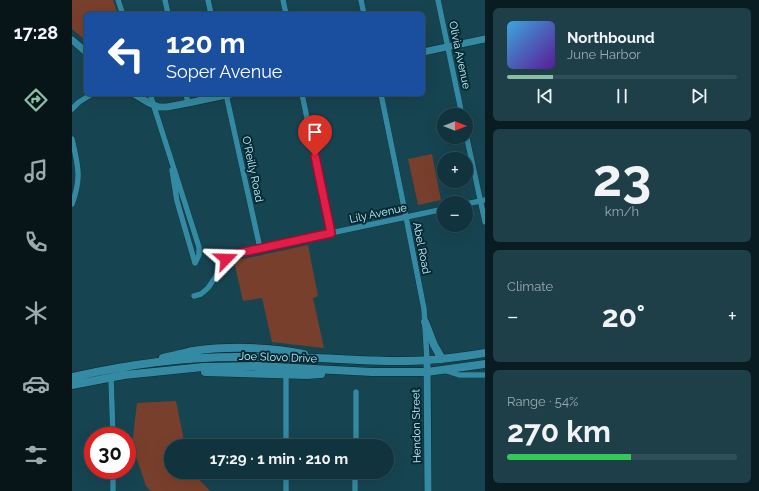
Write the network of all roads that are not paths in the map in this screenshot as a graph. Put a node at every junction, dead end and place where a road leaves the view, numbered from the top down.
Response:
1 (118, 0) edge
2 (165, 0) edge
3 (208, 0) edge
4 (283, 0) edge
5 (361, 0) edge
6 (438, 0) edge
7 (122, 12) dead end
8 (168, 12) edge
9 (210, 12) edge
10 (286, 12) edge
11 (364, 12) edge
12 (72, 40) edge
13 (485, 40) edge
14 (448, 47) junction
15 (84, 50) edge
16 (425, 52) edge
17 (88, 96) edge
18 (138, 96) edge
19 (151, 96) edge
20 (186, 96) edge
21 (219, 96) edge
22 (228, 96) edge
23 (302, 96) edge
24 (381, 96) edge
25 (188, 103) junction
26 (154, 105) junction
27 (461, 108) edge
28 (72, 109) edge
29 (72, 139) edge
30 (469, 144) edge
31 (171, 158) junction
32 (483, 200) edge
33 (473, 202) edge
34 (72, 204) edge
35 (437, 210) edge
36 (406, 217) junction
37 (485, 222) edge
38 (331, 233) junction
39 (260, 248) junction
40 (194, 296) dead end
41 (425, 322) junction
42 (485, 353) edge
43 (314, 358) junction
44 (442, 359) junction
45 (427, 360) junction
46 (485, 364) edge
47 (72, 369) edge
48 (443, 370) junction
49 (286, 371) junction
50 (427, 372) junction
51 (76, 373) edge
52 (485, 375) edge
53 (72, 377) edge
54 (111, 379) junction
55 (72, 386) edge
56 (356, 392) dead end
57 (113, 427) edge
58 (286, 439) edge
59 (356, 439) edge
60 (113, 479) edge
61 (286, 479) edge
62 (355, 479) edge
63 (113, 491) edge
64 (286, 491) edge
65 (355, 491) edge
66 (428, 491) edge

1 - 7 street
2 - 8 street
3 - 9 street
4 - 10 street
5 - 11 street
6 - 14 street, Olivia Avenue
12 - 15 street
13 - 14 street
14 - 16 street
14 - 27 street, Olivia Avenue
17 - 28 street
18 - 26 street
19 - 26 street
20 - 25 street
21 - 25 street
22 - 39 street, O'Reilly Road
23 - 38 street
24 - 36 street, Abel Road
25 - 26 street
26 - 31 street
29 - 34 street
30 - 32 street
31 - 31 street
32 - 33 street
32 - 37 street
35 - 36 street, Lily Avenue
36 - 38 street, Lily Avenue
36 - 41 street, Abel Road
38 - 39 street, Lily Avenue
39 - 40 street, Lily Avenue
41 - 44 main road
41 - 45 street, Abel Road
42 - 44 main road, Joe Slovo Drive
43 - 45 main road, Joe Slovo Drive
43 - 51 main road
43 - 53 main road, Joe Slovo Drive
44 - 45 main road, Joe Slovo Drive
45 - 50 street, Hendon Street
46 - 48 main road, Joe Slovo Drive
47 - 51 main road
48 - 50 main road, Joe Slovo Drive
48 - 52 street
49 - 50 main road, Joe Slovo Drive
49 - 54 main road
49 - 55 main road, Joe Slovo Drive
49 - 58 street
50 - 66 street, Hendon Street
54 - 55 main road
54 - 57 street
56 - 59 street
60 - 63 street
61 - 64 street
62 - 65 street

